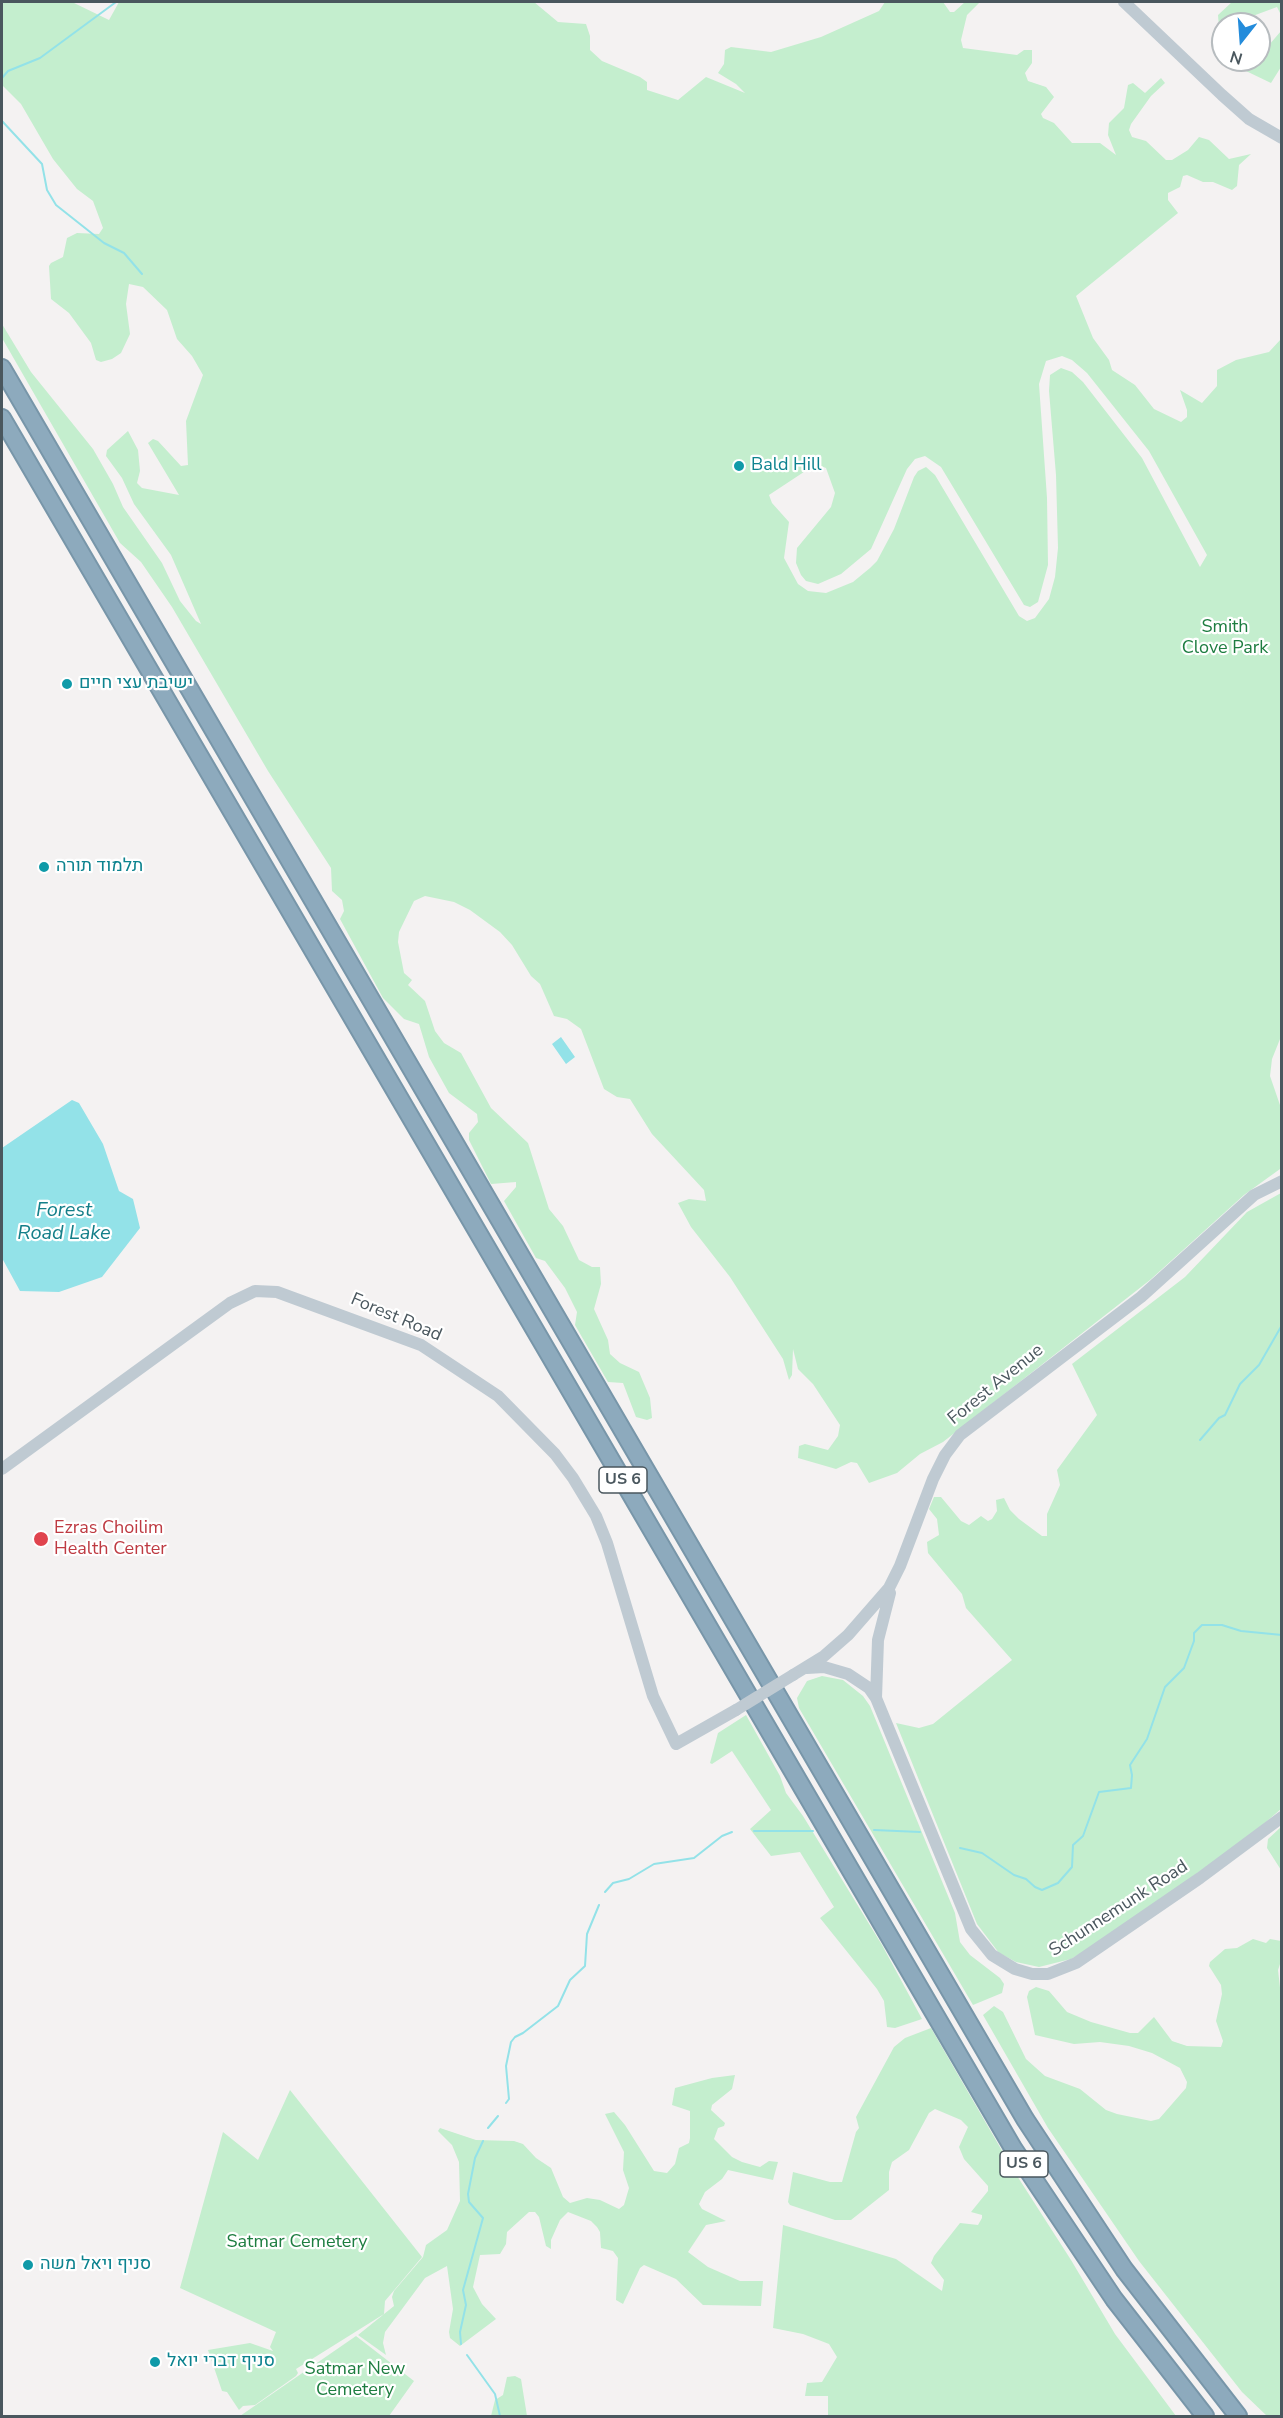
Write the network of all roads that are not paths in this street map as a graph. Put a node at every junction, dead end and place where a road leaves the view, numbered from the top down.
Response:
1 (1124, 2) edge
2 (1281, 138) edge
3 (2, 368) edge
4 (2, 418) edge
5 (1281, 1181) edge
6 (2, 1469) edge
7 (895, 1578) junction
8 (807, 1668) junction
9 (876, 1698) junction
10 (676, 1744) joint
11 (1281, 1817) edge
12 (1159, 2318) junction
13 (1186, 2394) junction
14 (1199, 2416) edge
15 (1204, 2416) edge
16 (1238, 2416) edge
17 (1249, 2416) edge

1 - 2 street
3 - 12 highway, US 6
4 - 13 highway, US 6
5 - 7 street, Forest Avenue
6 - 10 street, Forest Road
7 - 8 street, Forest Avenue
7 - 9 street, Schunnemunk Road
8 - 9 street, Schunnemunk Road
8 - 10 street, Forest Avenue, bridge
9 - 11 street, Schunnemunk Road
12 - 16 highway, US 6
12 - 17 highway
13 - 14 highway
13 - 15 highway, US 6

